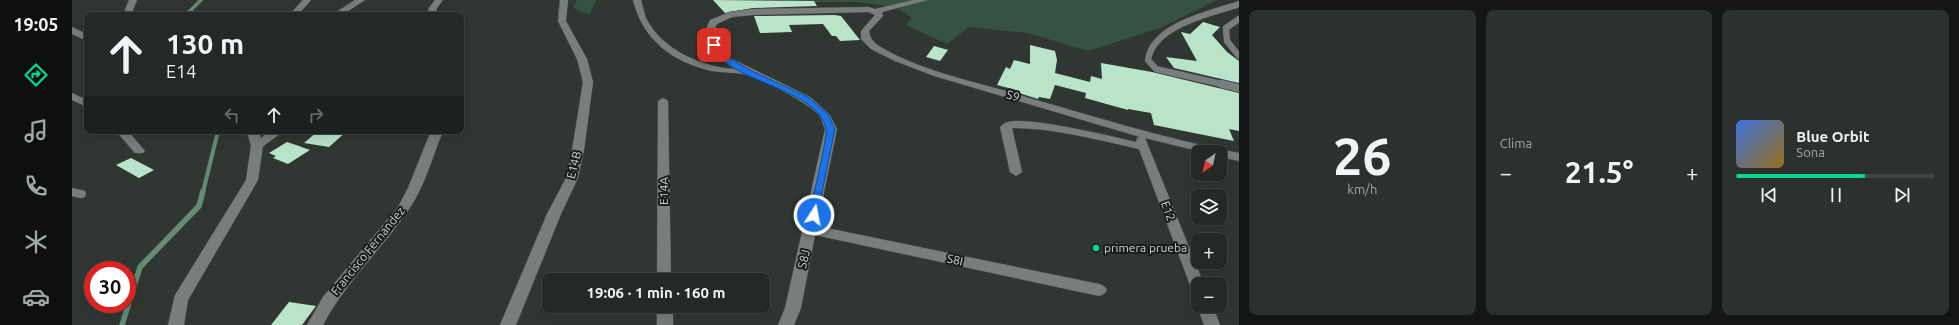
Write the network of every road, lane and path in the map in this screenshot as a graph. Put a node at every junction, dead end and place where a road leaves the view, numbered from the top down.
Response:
1 (134, 0) edge
2 (307, 0) edge
3 (361, 0) edge
4 (439, 0) edge
5 (564, 0) edge
6 (637, 0) edge
7 (924, 0) edge
8 (1239, 4) edge
9 (876, 11) junction
10 (128, 12) edge
11 (296, 12) edge
12 (341, 12) edge
13 (432, 12) edge
14 (1239, 19) edge
15 (72, 30) edge
16 (84, 36) edge
17 (1239, 56) edge
18 (749, 72) junction
19 (1239, 88) edge
20 (72, 96) edge
21 (663, 101) dead end
22 (84, 102) edge
23 (1138, 133) junction
24 (125, 134) edge
25 (254, 134) edge
26 (273, 134) edge
27 (436, 134) edge
28 (257, 146) junction
29 (1191, 146) edge
30 (1144, 147) junction
31 (139, 151) dead end
32 (1227, 154) edge
33 (1239, 157) edge
34 (1016, 172) dead end
35 (811, 229) junction
36 (664, 273) edge
37 (1193, 277) edge
38 (1099, 290) dead end
39 (665, 313) edge
40 (1207, 313) edge
41 (176, 325) edge
42 (315, 325) edge
43 (508, 325) edge
44 (665, 325) edge
45 (786, 325) edge
46 (1212, 325) edge

1 - 10 street
2 - 11 street
3 - 12 street
4 - 13 street
5 - 43 street, E14B
6 - 18 street, S8J
7 - 9 street
8 - 19 lane
9 - 18 street
9 - 23 street, S9
14 - 17 lane
15 - 16 street
18 - 35 street, S8J
20 - 22 street
21 - 36 street, E14A
23 - 29 street, S9
23 - 30 street, E12
24 - 31 street
25 - 28 street
26 - 28 lane
27 - 42 street, Francisco Fernandez
28 - 41 street
30 - 34 street
30 - 37 street, E12
32 - 33 street
35 - 38 street, S8I
35 - 45 street, S8J
39 - 44 street
40 - 46 street

